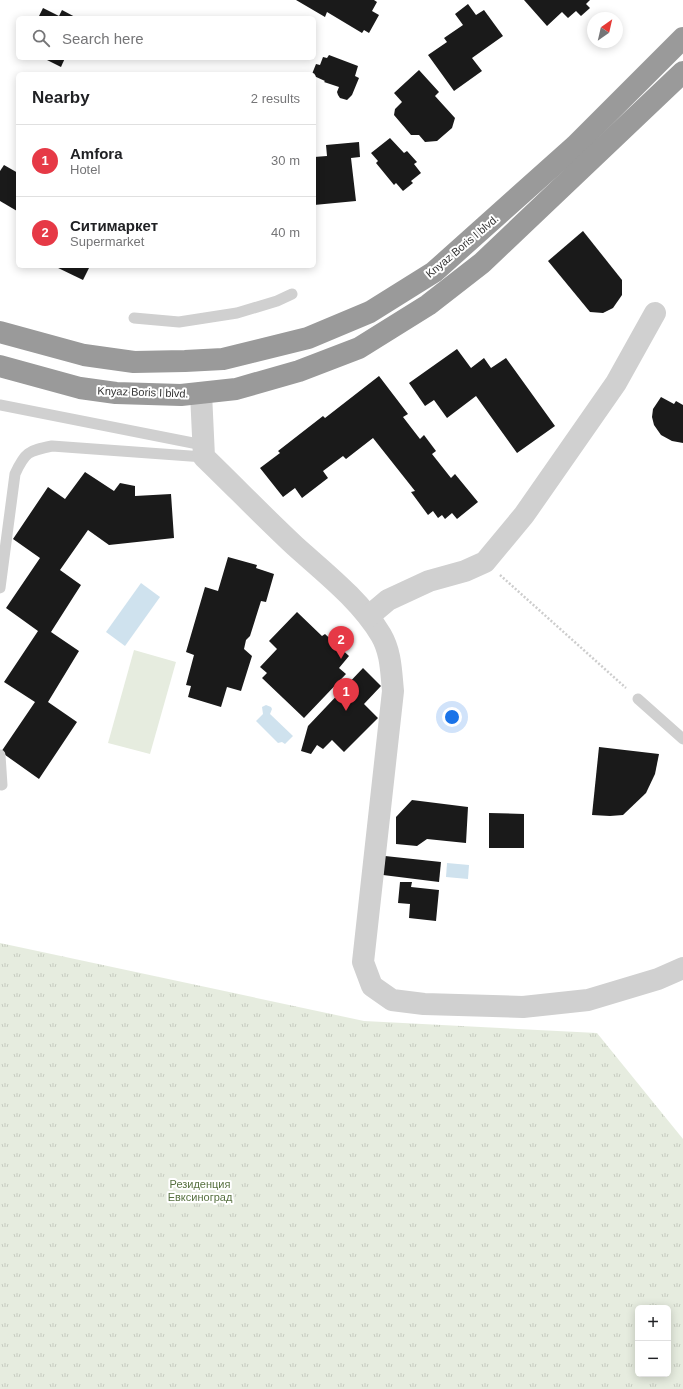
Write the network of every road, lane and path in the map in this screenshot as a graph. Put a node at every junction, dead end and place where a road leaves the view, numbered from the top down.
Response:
1 (683, 38) edge
2 (683, 72) edge
3 (292, 294) dead end
4 (655, 313) dead end
5 (134, 318) dead end
6 (0, 332) edge
7 (0, 366) edge
8 (201, 393) junction
9 (0, 405) edge
10 (203, 451) junction
11 (485, 562) junction
12 (0, 588) edge
13 (368, 616) junction
14 (638, 699) joint
15 (683, 739) edge
16 (0, 755) edge
17 (2, 785) dead end
18 (683, 968) edge

1 - 6 highway, Knyaz Boris I blvd.
2 - 8 highway, Knyaz Boris I blvd.
3 - 5 lane
4 - 11 street
7 - 8 highway, Knyaz Boris I blvd.
8 - 10 street
9 - 10 lane
10 - 12 lane
10 - 13 street
11 - 13 street
11 - 14 path
13 - 18 street
14 - 15 lane
16 - 17 lane

